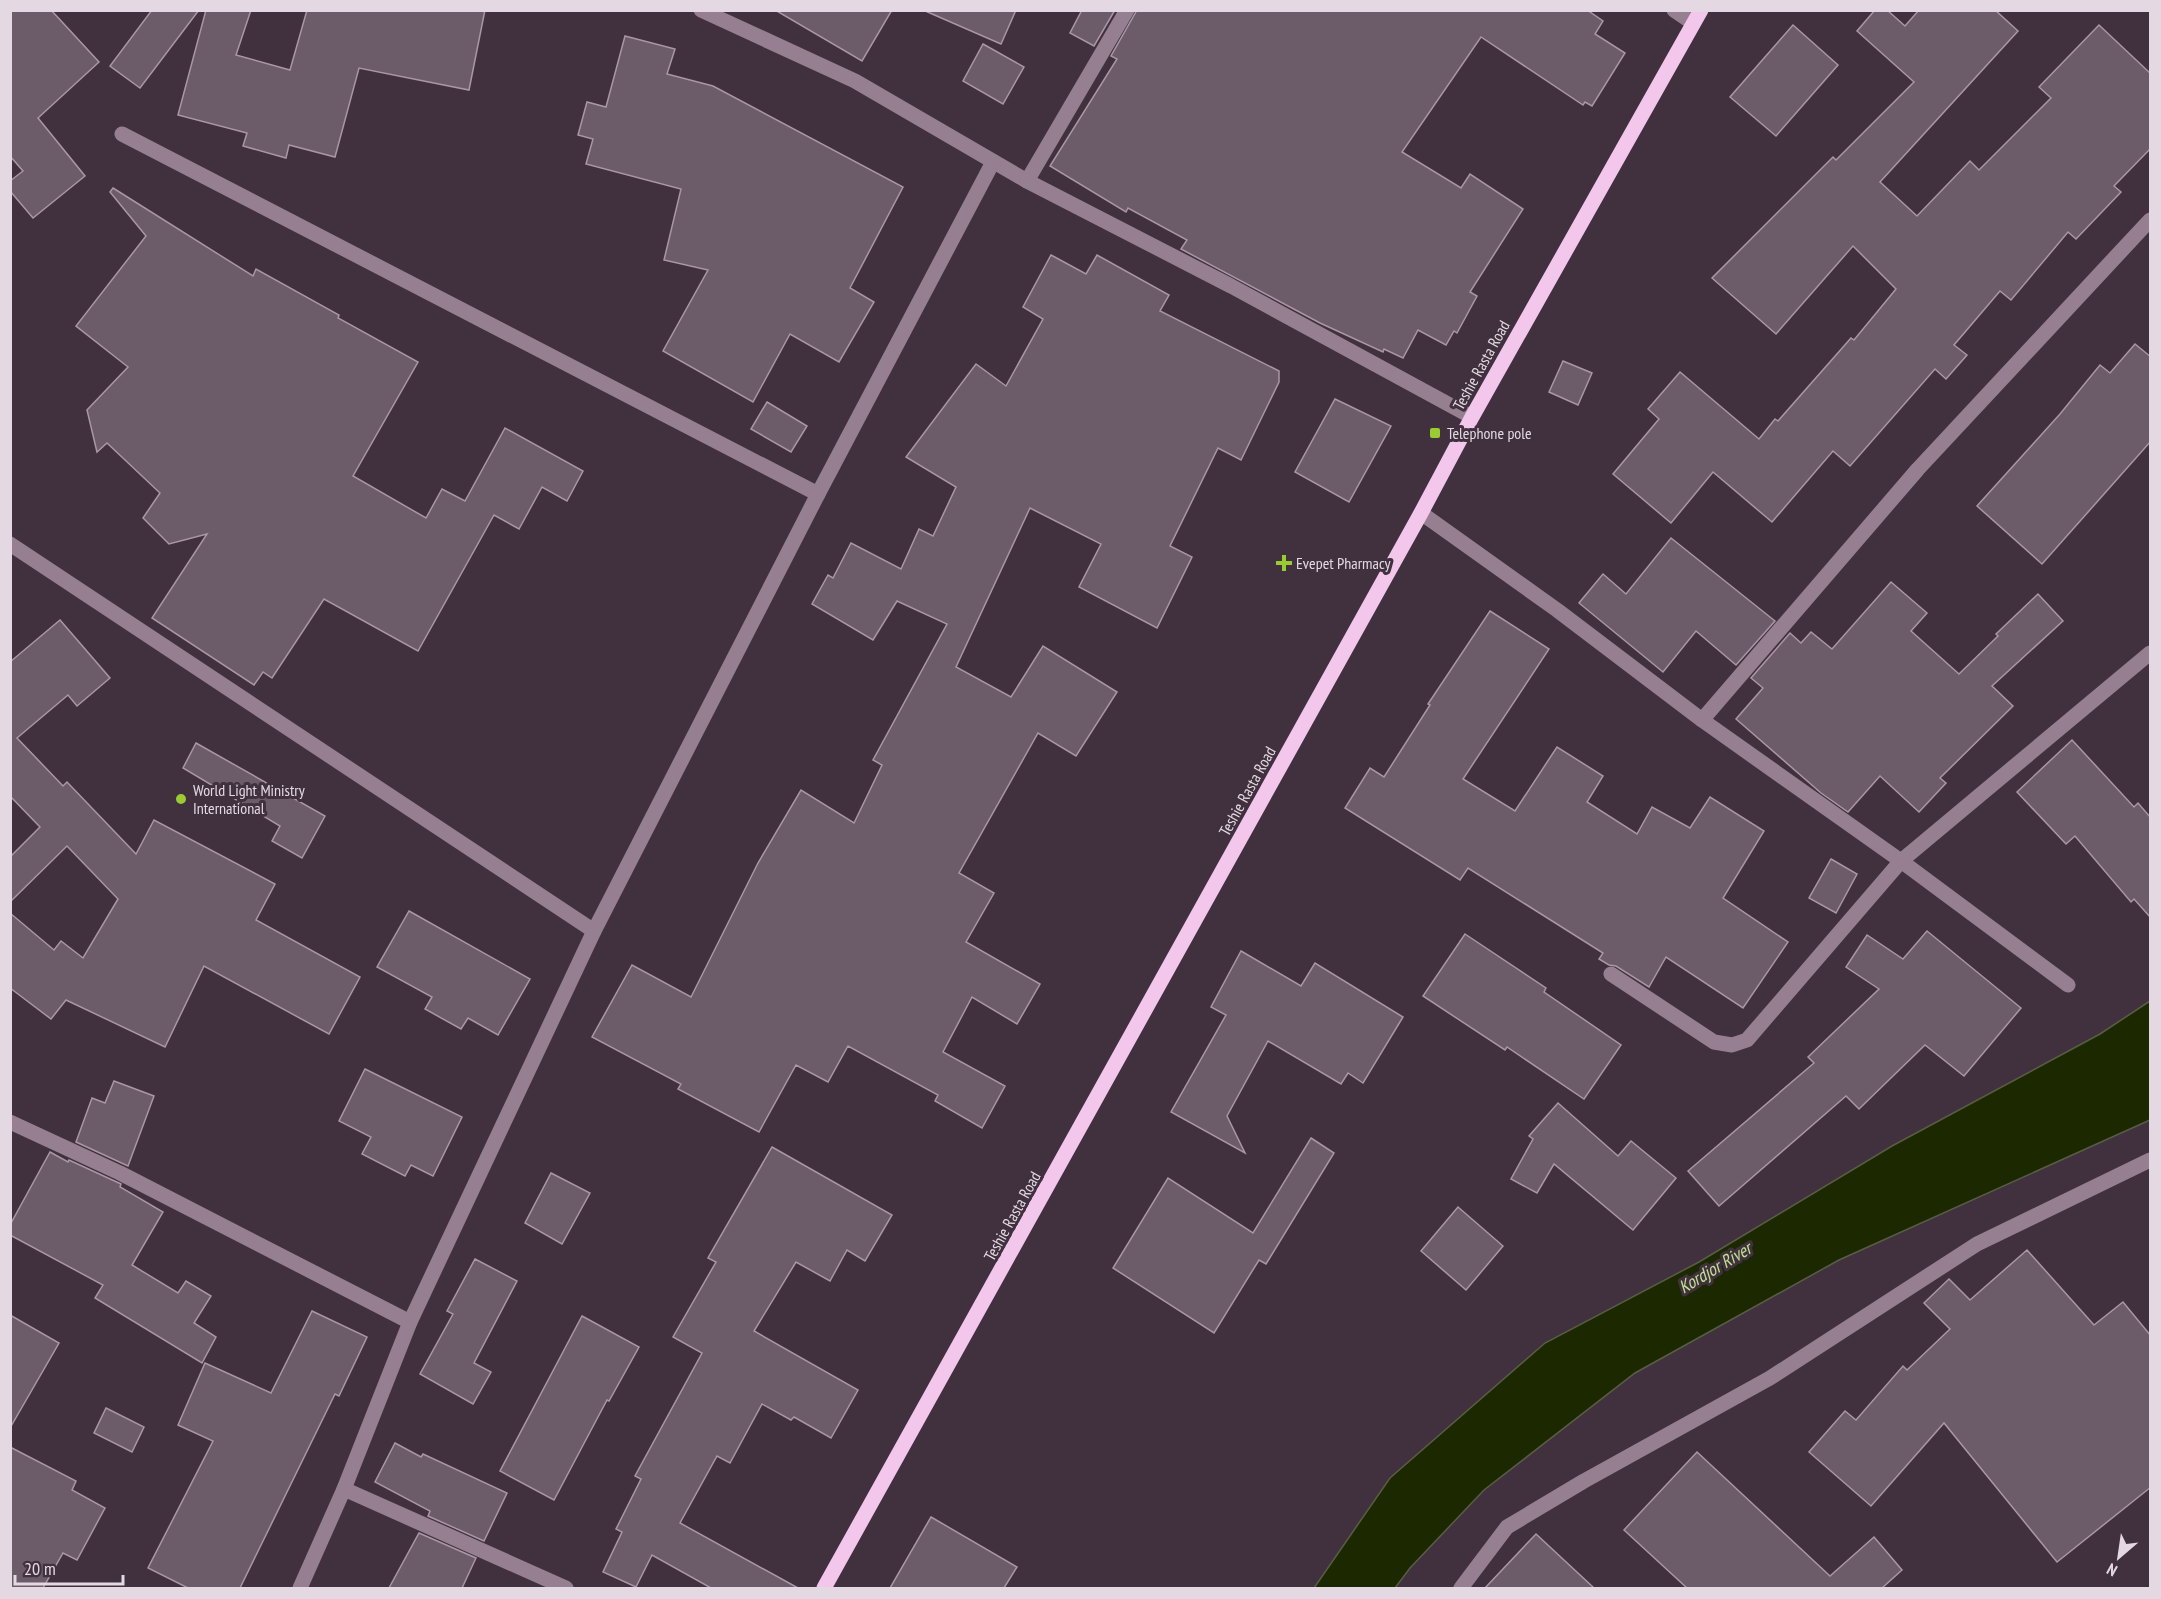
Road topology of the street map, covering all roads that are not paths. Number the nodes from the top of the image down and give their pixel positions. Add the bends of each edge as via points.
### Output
1 (701, 10) edge
2 (1127, 10) edge
3 (1674, 10) edge
4 (1697, 17) edge
5 (122, 134) dead end
6 (993, 162) junction
7 (1027, 181) junction
8 (2151, 220) edge
9 (1472, 417) junction
10 (818, 494) junction
11 (1421, 513) junction
12 (10, 544) edge
13 (2151, 653) edge
14 (1702, 720) junction
15 (1901, 861) junction
16 (594, 931) junction
17 (1611, 974) dead end
18 (2068, 985) dead end
19 (10, 1122) edge
20 (2151, 1160) edge
21 (410, 1322) junction
22 (344, 1489) junction
23 (300, 1588) edge
24 (566, 1588) edge
25 (824, 1588) edge
26 (1461, 1588) edge

1 - 6 street via 855,81
2 - 7 street
3 - 4 street
4 - 9 main road, Teshie Rasta Road
5 - 10 street
6 - 7 street
6 - 10 street
7 - 9 street
8 - 14 street via 1918,470
9 - 11 main road, Teshie Rasta Road
10 - 16 street
11 - 14 street
11 - 25 main road, Teshie Rasta Road
12 - 16 street
13 - 15 street
14 - 15 street
15 - 17 street via 1747,1040 1732,1046 1714,1042
15 - 18 street
16 - 21 street
19 - 21 street via 120,1173
20 - 26 street via 1977,1244 1770,1378 1507,1527
21 - 22 street
22 - 23 street
22 - 24 street

